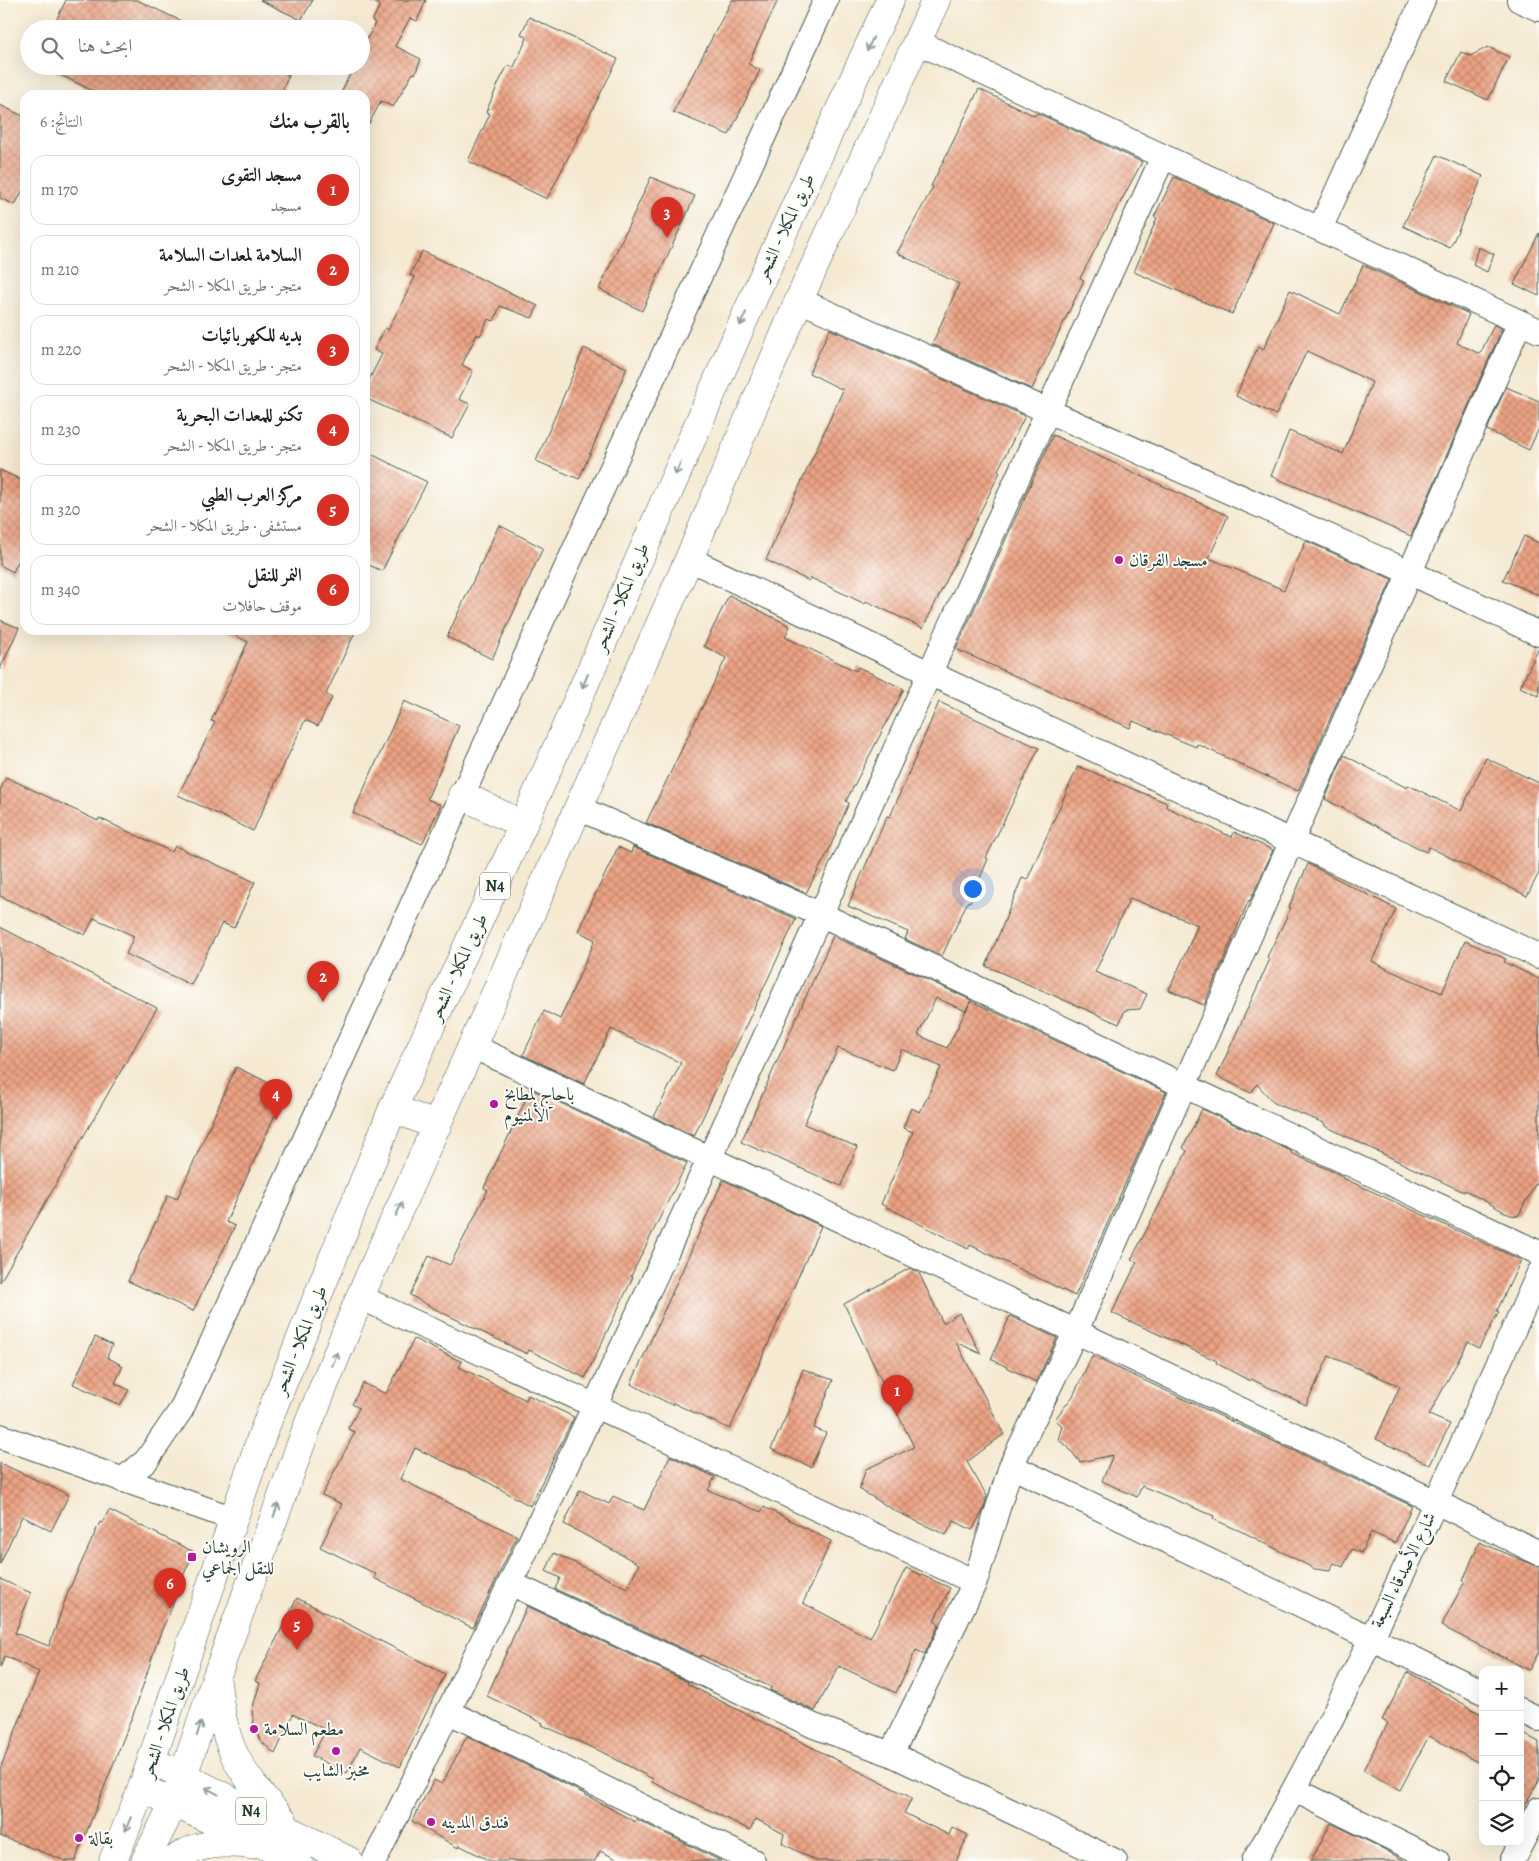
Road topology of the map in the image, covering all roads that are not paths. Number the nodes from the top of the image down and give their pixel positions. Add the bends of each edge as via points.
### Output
1 (826, 0) edge
2 (890, 0) edge
3 (936, 0) edge
4 (1423, 0) edge
5 (1519, 0) edge
6 (1539, 9) edge
7 (917, 42) junction
8 (1163, 157) junction
9 (1320, 229) junction
10 (760, 283) junction
11 (799, 300) junction
12 (1530, 327) edge
13 (1048, 410) junction
14 (689, 559) junction
15 (1409, 572) junction
16 (1539, 634) edge
17 (928, 673) junction
18 (462, 796) junction
19 (578, 808) junction
20 (523, 825) junction
21 (1292, 841) junction
22 (822, 915) junction
23 (1539, 956) edge
24 (472, 1046) junction
25 (1185, 1085) junction
26 (393, 1108) junction
27 (437, 1126) junction
28 (710, 1159) junction
29 (1539, 1253) edge
30 (1539, 1273) edge
31 (360, 1297) junction
32 (1076, 1331) junction
33 (594, 1404) junction
34 (0, 1436) edge
35 (1011, 1466) junction
36 (122, 1480) junction
37 (1436, 1502) junction
38 (234, 1518) junction
39 (1539, 1553) edge
40 (975, 1582) junction
41 (510, 1583) junction
42 (1371, 1637) junction
43 (216, 1675) junction
44 (1479, 1690) edge
45 (1522, 1711) edge
46 (449, 1712) junction
47 (1539, 1720) edge
48 (891, 1754) junction
49 (153, 1760) junction
50 (184, 1776) junction
51 (142, 1788) junction
52 (1295, 1790) junction
53 (174, 1803) junction
54 (1539, 1809) edge
55 (269, 1848) junction
56 (297, 1848) edge
57 (113, 1861) edge
58 (145, 1861) edge
59 (173, 1861) edge
60 (349, 1861) edge
61 (374, 1861) edge
62 (754, 1861) edge
63 (1115, 1861) edge
64 (1254, 1861) edge
65 (1438, 1861) edge
66 (1512, 1861) edge

1 - 18 street
2 -> 10 main road, طريق المكلا - الشحر / N4
3 - 7 main road, طريق المكلا - الشحر / N4
4 - 9 street
5 - 6 street
7 - 8 street
7 - 11 main road, طريق المكلا - الشحر / N4
8 - 9 street
8 - 13 street
9 - 12 street
10 - 11 main road
10 -> 20 main road, طريق المكلا - الشحر / N4
11 - 13 street
11 - 14 main road, طريق المكلا - الشحر / N4
12 - 15 street
13 - 15 street
13 - 17 street
14 - 17 street
14 - 19 main road, طريق المكلا - الشحر / N4
15 - 16 street
15 - 21 street
17 - 21 street
17 - 22 street
18 - 20 main road
18 - 36 street via 181,1410 146,1461
19 - 22 street
19 - 24 main road, طريق المكلا - الشحر / N4
20 - 26 main road, طريق المكلا - الشحر / N4
21 - 23 street
21 - 25 street
22 - 25 street
22 - 28 street
24 - 27 main road, طريق المكلا - الشحر / N4
24 - 28 street
25 - 29 street
25 - 32 street
26 - 27 main road
26 - 38 main road, طريق المكلا - الشحر / N4 via 262,1435
31 -> 27 main road, طريق المكلا - الشحر / N4
28 - 32 street
28 - 33 street
30 - 37 street, شارع الأصدقاء السبعة
31 - 33 street
43 -> 31 main road, طريق المكلا - الشحر / N4 via 306,1430
32 - 35 street
32 - 37 street
33 - 40 street
33 - 41 street
34 - 36 street
35 - 40 street
35 - 42 street
36 - 38 street
37 - 39 street
37 - 42 street, شارع الأصدقاء السبعة
38 - 49 main road, طريق المكلا - الشحر / N4
40 - 48 street
41 - 46 street
41 - 48 street via 814,1726
42 - 44 street
42 - 52 street, شارع الأصدقاء السبعة
50 -> 43 main road, طريق المكلا - الشحر / N4
43 - 56 main road via 221,1715 230,1749
45 - 47 street
46 - 61 street
46 - 62 street
48 - 63 street
49 - 50 main road, N4
49 - 51 main road, طريق المكلا - الشحر / N4
50 - 53 main road, طريق المكلا - الشحر
56 -> 50 main road, N4
51 - 53 main road, N4
51 -> 57 main road, طريق المكلا - الشحر
52 - 64 street, شارع الأصدقاء السبعة
52 - 65 street
53 - 55 main road, N4
53 - 58 main road, طريق المكلا - الشحر
54 - 66 street
55 - 56 main road, N4
55 - 59 main road via 228,1842 201,1846
56 - 60 main road, N4

